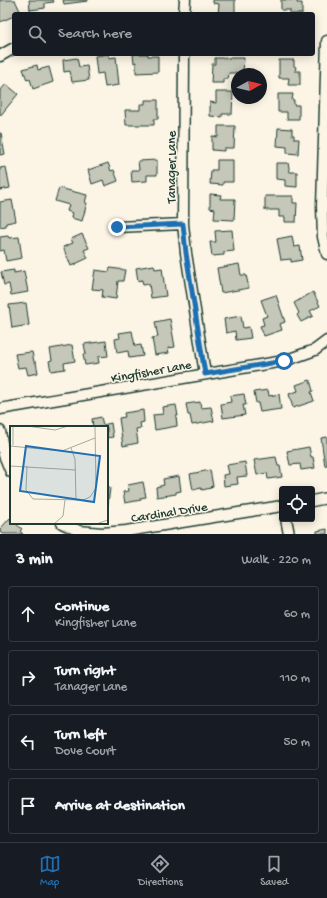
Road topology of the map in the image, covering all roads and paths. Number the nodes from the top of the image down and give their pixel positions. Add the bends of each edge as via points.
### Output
1 (185, 0) edge
2 (184, 12) edge
3 (327, 41) edge
4 (12, 49) edge
5 (0, 56) edge
6 (184, 56) edge
7 (183, 224) junction
8 (117, 227) dead end
9 (327, 254) edge
10 (327, 341) edge
11 (205, 374) junction
12 (0, 409) edge
13 (0, 431) edge
14 (10, 470) edge
15 (327, 498) edge
16 (315, 500) edge
17 (279, 506) edge
18 (287, 522) edge
19 (64, 524) edge
20 (289, 534) edge

1 - 2 street
3 - 9 street via 322,206 323,237
4 - 5 street
6 - 7 street, Tanager Lane
7 - 8 street
7 - 11 street, Tanager Lane
10 - 11 street, Kingfisher Lane via 315,350 284,361
11 - 12 street, Kingfisher Lane
13 - 14 street via 4,455
15 - 16 street
17 - 19 street, Cardinal Drive via 102,533 80,531
18 - 20 street

